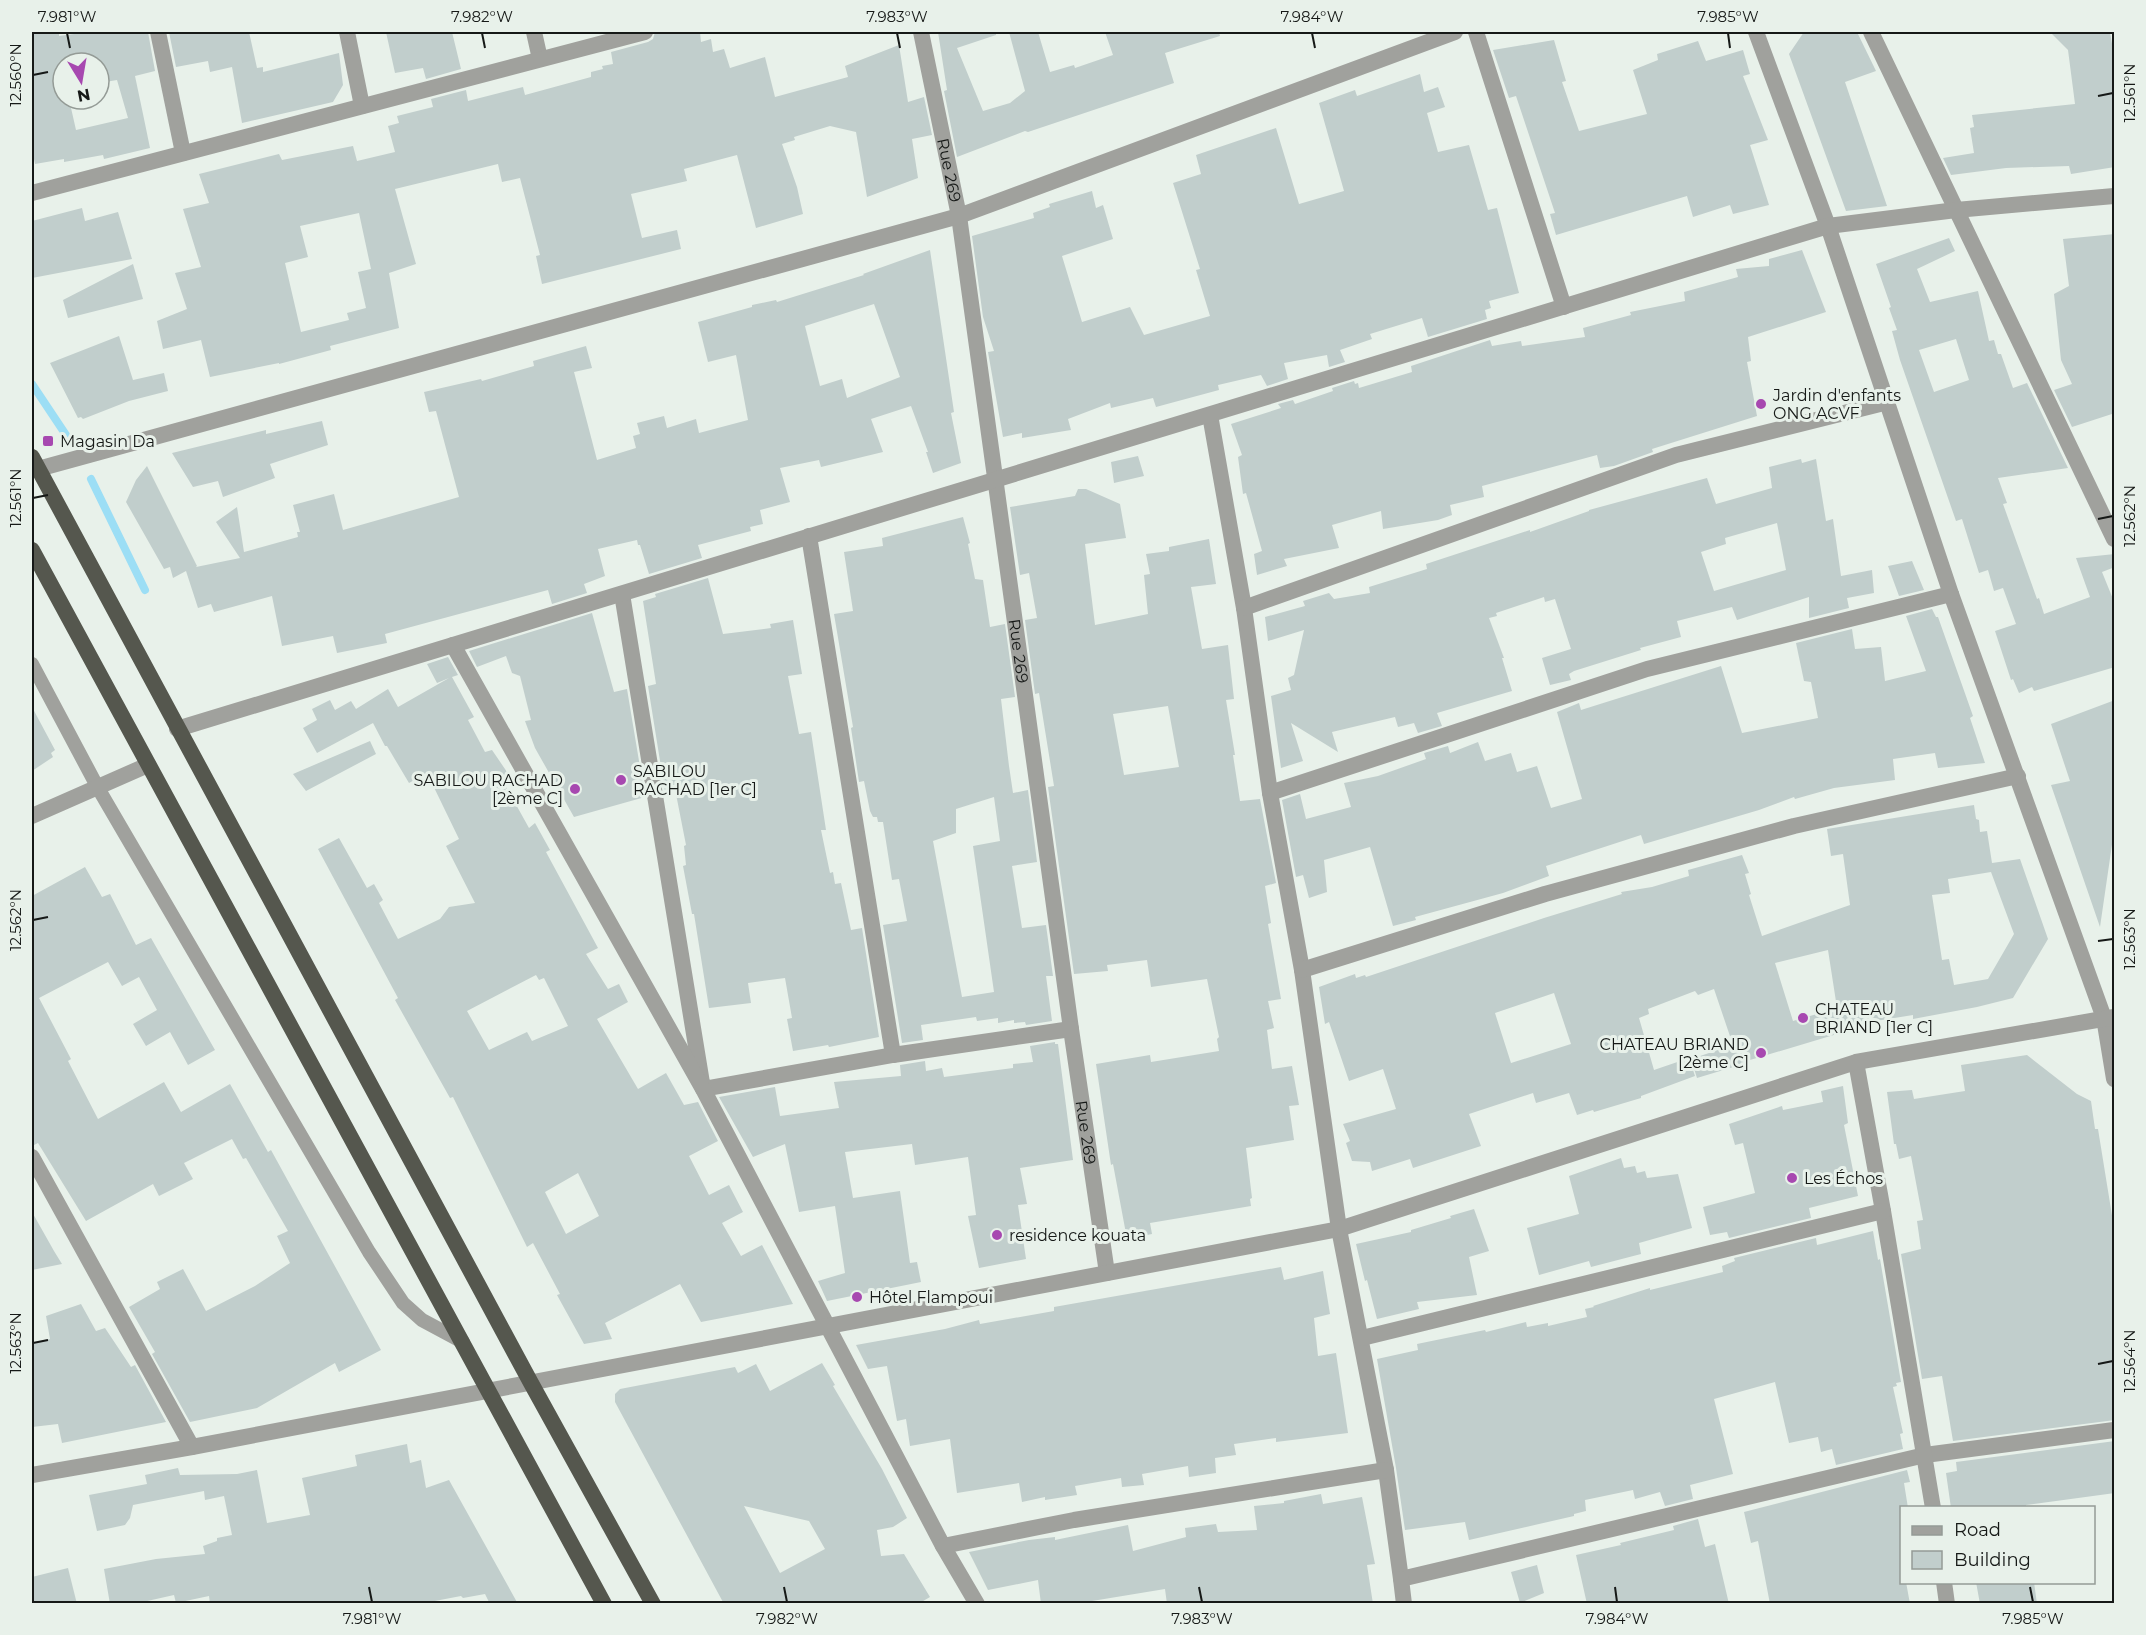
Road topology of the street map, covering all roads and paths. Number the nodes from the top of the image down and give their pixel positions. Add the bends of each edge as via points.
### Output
1 (158, 32) edge
2 (347, 32) edge
3 (534, 32) edge
4 (645, 32) edge
5 (921, 32) edge
6 (1455, 32) edge
7 (1476, 32) edge
8 (1756, 32) edge
9 (1871, 32) edge
10 (540, 59) junction
11 (362, 106) junction
12 (183, 153) junction
13 (32, 193) edge
14 (2115, 196) edge
15 (1956, 210) junction
16 (959, 216) junction
17 (1828, 226) junction
18 (1564, 307) junction
19 (1888, 402) junction
20 (1210, 415) junction
21 (35, 463) edge
22 (996, 480) junction
23 (809, 536) junction
24 (2115, 539) edge
25 (32, 550) edge
26 (622, 594) junction
27 (1951, 594) junction
28 (1244, 608) junction
29 (453, 645) junction
30 (32, 664) edge
31 (177, 729) junction
32 (148, 765) junction
33 (2018, 776) junction
34 (98, 788) junction
35 (1270, 793) junction
36 (32, 816) edge
37 (1302, 970) junction
38 (2109, 1018) edge
39 (1071, 1029) junction
40 (893, 1055) junction
41 (1856, 1062) junction
42 (2115, 1079) edge
43 (703, 1089) junction
44 (32, 1157) edge
45 (1883, 1211) junction
46 (1339, 1229) junction
47 (1107, 1273) junction
48 (828, 1326) junction
49 (1362, 1338) junction
50 (463, 1342) junction
51 (531, 1383) junction
52 (490, 1390) junction
53 (2115, 1430) edge
54 (192, 1447) junction
55 (1925, 1455) junction
56 (1386, 1470) junction
57 (32, 1475) edge
58 (1933, 1506) edge
59 (943, 1546) junction
60 (1401, 1579) junction
61 (1944, 1584) edge
62 (604, 1604) edge
63 (653, 1604) edge
64 (977, 1604) edge
65 (1404, 1604) edge
66 (1947, 1604) edge

1 - 12 street
2 - 11 street
3 - 10 street
4 - 10 street
5 - 16 street, Rue 269
6 - 16 street
7 - 18 street
8 - 17 street
9 - 15 street
10 - 11 street
11 - 12 street
12 - 13 street
14 - 15 street
15 - 17 street
15 - 24 street
16 - 21 street
16 - 22 street, Rue 269
17 - 18 street
17 - 19 street
18 - 20 street
19 - 27 street
19 - 28 street via 1676,454
20 - 22 street
20 - 28 street
21 - 31 highway
22 - 23 street
22 - 39 street, Rue 269
23 - 26 street
23 - 40 street
25 - 32 highway
26 - 29 street
26 - 43 street
27 - 33 street
27 - 35 street via 1647,669
28 - 35 street
29 - 31 street
29 - 43 street
30 - 34 lane
31 - 51 highway
32 - 34 street
32 - 50 highway
33 - 37 street via 1782,830 1545,894
33 - 38 street
34 - 36 street
34 - 50 lane via 369,1252 403,1303 422,1320
35 - 37 street
37 - 46 street
38 - 41 street
38 - 42 street
39 - 40 street
39 - 47 street, Rue 269
40 - 43 street
41 - 45 street
41 - 46 street
43 - 48 street
44 - 54 street
45 - 49 street
45 - 55 street
46 - 47 street
46 - 49 street
47 - 48 street
48 - 51 street
48 - 59 street
49 - 56 street
50 - 52 highway
51 - 52 street
51 - 63 highway
52 - 54 street
52 - 62 highway
53 - 55 street
54 - 57 street
55 - 58 street
55 - 60 street
56 - 59 street via 1074,1520
56 - 60 street
59 - 64 street
60 - 65 street
61 - 66 street

